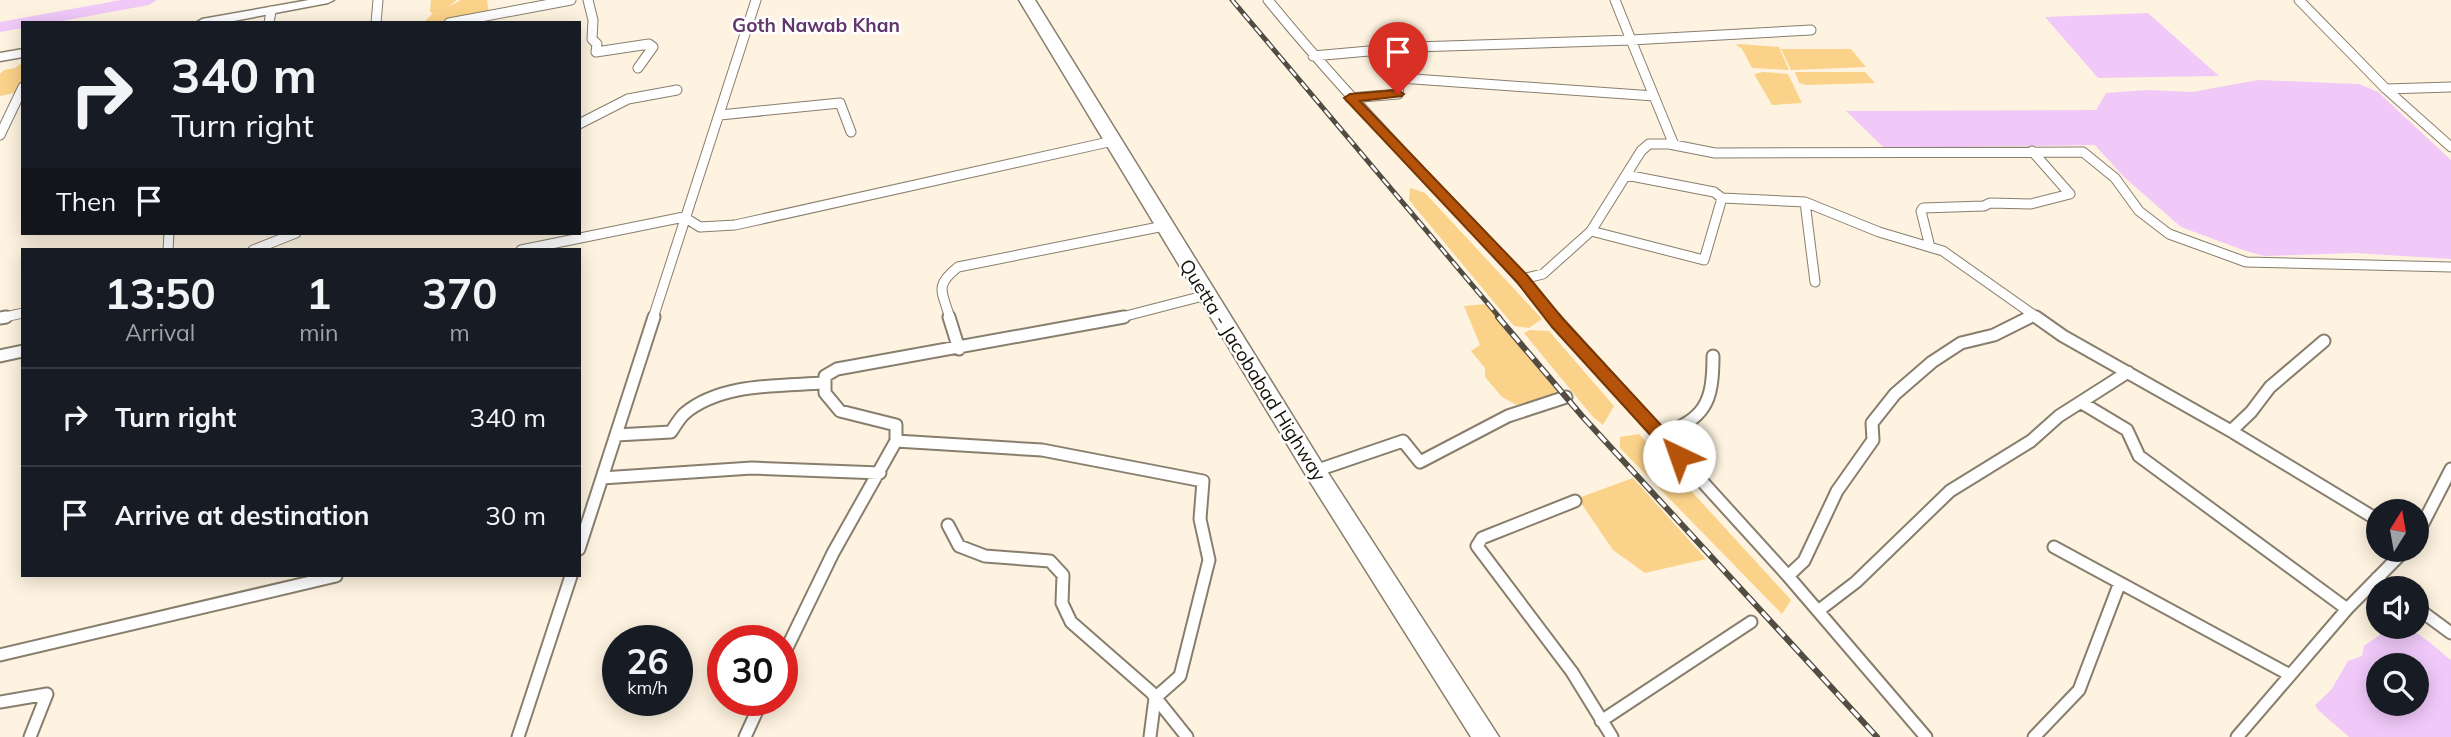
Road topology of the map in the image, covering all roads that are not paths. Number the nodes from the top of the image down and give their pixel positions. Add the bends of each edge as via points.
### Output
1 (328, 0) edge
2 (378, 0) edge
3 (571, 0) edge
4 (588, 0) edge
5 (756, 0) edge
6 (1027, 0) edge
7 (1268, 0) edge
8 (1615, 0) edge
9 (2299, 0) edge
10 (505, 12) junction
11 (270, 17) edge
12 (225, 21) edge
13 (376, 21) edge
14 (459, 21) edge
15 (505, 21) edge
16 (1811, 30) dead end
17 (1630, 40) junction
18 (21, 53) edge
19 (1313, 56) junction
20 (0, 57) edge
21 (638, 68) dead end
22 (2451, 87) edge
23 (2386, 89) junction
24 (677, 90) dead end
25 (21, 91) edge
26 (1654, 96) junction
27 (1350, 98) junction
28 (720, 115) junction
29 (581, 123) edge
30 (851, 132) dead end
31 (0, 135) edge
32 (1113, 141) junction
33 (1674, 145) junction
34 (2451, 147) edge
35 (2032, 151) junction
36 (1626, 175) junction
37 (1722, 198) junction
38 (1805, 202) junction
39 (684, 217) junction
40 (1164, 226) junction
41 (1591, 231) junction
42 (291, 235) edge
43 (1930, 247) junction
44 (258, 248) edge
45 (531, 248) edge
46 (2451, 267) edge
47 (1522, 279) junction
48 (1815, 282) dead end
49 (1207, 296) junction
50 (21, 313) edge
51 (2033, 315) junction
52 (0, 318) edge
53 (2324, 341) dead end
54 (959, 349) junction
55 (21, 351) edge
56 (0, 356) edge
57 (1713, 356) dead end
58 (2128, 372) junction
59 (823, 383) junction
60 (1566, 397) dead end
61 (2082, 402) junction
62 (2231, 430) junction
63 (616, 435) junction
64 (1660, 436) junction
65 (896, 441) junction
66 (2451, 469) edge
67 (1315, 471) junction
68 (880, 473) junction
69 (602, 478) junction
70 (1575, 501) dead end
71 (2429, 512) edge
72 (2366, 513) edge
73 (585, 517) edge
74 (948, 524) dead end
75 (581, 538) edge
76 (2054, 547) dead end
77 (2393, 562) edge
78 (1788, 576) junction
79 (2379, 576) edge
80 (332, 577) edge
81 (571, 577) edge
82 (2119, 585) junction
83 (2366, 589) edge
84 (2347, 609) junction
85 (1818, 611) junction
86 (2429, 615) edge
87 (1751, 622) dead end
88 (798, 625) edge
89 (2448, 626) edge
90 (0, 655) edge
91 (2290, 675) junction
92 (1156, 698) junction
93 (0, 702) edge
94 (755, 716) edge
95 (1601, 721) junction
96 (30, 737) edge
97 (518, 737) edge
98 (745, 737) edge
99 (1150, 737) edge
100 (1187, 737) edge
101 (1486, 737) edge
102 (1612, 737) edge
103 (1926, 737) edge
104 (2034, 737) edge
105 (2237, 737) edge

1 - 11 street
2 - 13 street
3 - 10 street
4 - 21 street via 596,52 653,47
5 - 28 street
6 - 32 highway, Quetta - Jacobabad Highway
7 - 19 street
8 - 17 street
9 - 23 street
10 - 14 street
10 - 15 street
11 - 12 street
16 - 17 street
17 - 19 street
17 - 26 street
18 - 20 street
19 - 27 street
22 - 23 street
23 - 34 street
24 - 29 street via 628,99
25 - 31 street
26 - 27 street via 1400,78 1398,94
26 - 33 street
27 - 47 street
28 - 30 street via 840,103
28 - 39 street
32 - 39 street via 736,225 700,226
32 - 40 highway, Quetta - Jacobabad Highway
33 - 35 street via 1716,153
33 - 36 street via 1649,144
35 - 43 street via 2070,194 2031,204 1923,208
35 - 46 street via 2083,152 2115,178 2139,211 2169,234 2246,262
36 - 37 street via 1714,192
36 - 41 street
37 - 38 street
37 - 41 street via 1704,260
38 - 43 street
38 - 48 street
39 - 45 street
39 - 63 street
40 - 49 highway, Quetta - Jacobabad Highway
40 - 54 street via 950,272 940,285 941,296
41 - 47 street via 1543,274
42 - 44 street
43 - 51 street via 1943,251
47 - 64 street
49 - 54 street via 1108,321
49 - 67 highway, Quetta - Jacobabad Highway
50 - 52 street
51 - 58 street
51 - 78 street via 1994,335 1961,343 1895,394 1872,424 1873,440 1838,491 1804,561
53 - 62 street via 2270,387
54 - 59 street via 837,369 825,376
55 - 56 street
57 - 64 street via 1714,384 1708,405 1691,425
58 - 61 street
58 - 62 street
59 - 63 street via 716,398 684,415 671,432
59 - 65 street via 825,393 841,411 896,425
60 - 67 street via 1508,416 1420,462 1403,441
61 - 84 street via 2127,430 2138,456
61 - 85 street via 2053,419 2031,441 1950,491 1856,582
62 - 72 street
63 - 69 street
64 - 78 street
65 - 68 street
65 - 92 street via 1072,455 1203,481 1200,519 1209,560 1180,676
66 - 71 street
67 - 101 highway, Quetta - Jacobabad Highway
68 - 69 street via 752,468
68 - 88 street
69 - 73 street
70 - 95 street via 1482,538 1477,546 1572,672
73 - 75 street
74 - 92 street via 959,546 985,556 1050,561 1063,575 1062,605 1077,629
76 - 82 street
77 - 79 street
78 - 85 street
80 - 90 street
81 - 97 street
82 - 91 street
82 - 104 street via 2079,690
83 - 84 street
84 - 91 street
85 - 103 street
86 - 89 street
87 - 95 street
91 - 105 street
92 - 99 street
92 - 100 street
93 - 96 street via 47,694
94 - 98 street
95 - 102 street

